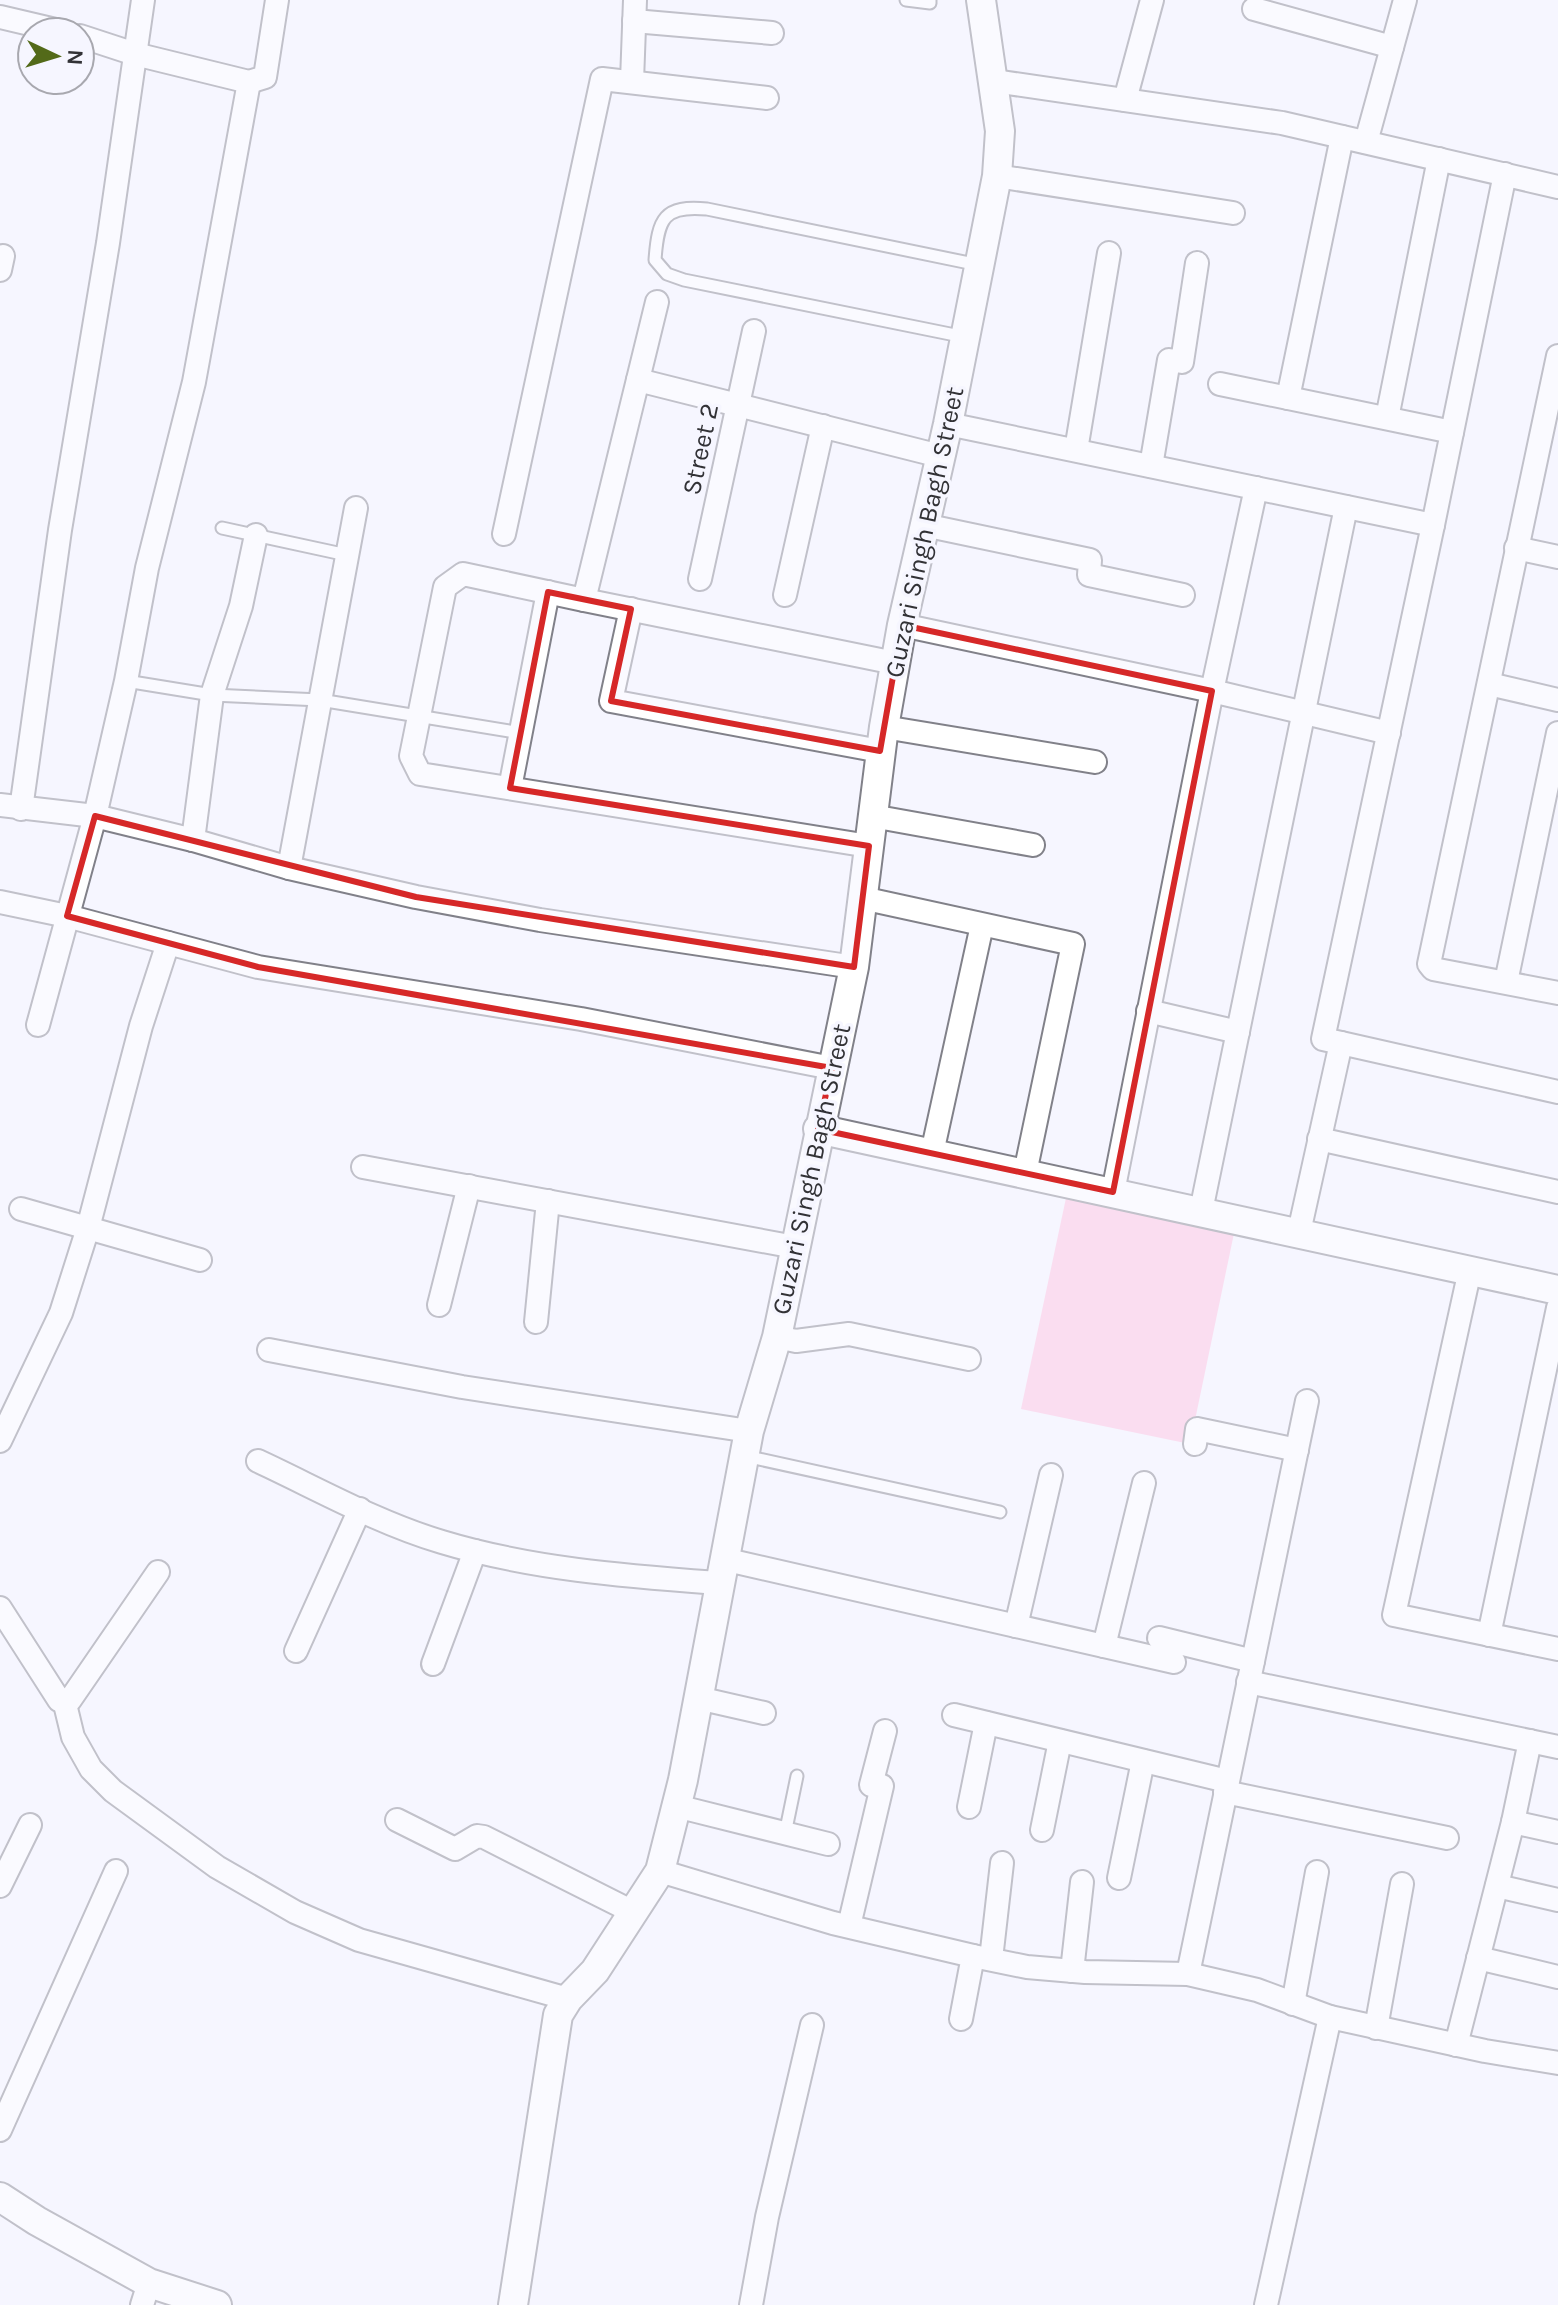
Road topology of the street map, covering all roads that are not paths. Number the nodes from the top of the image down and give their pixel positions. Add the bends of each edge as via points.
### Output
1 (143, 0) edge
2 (277, 0) edge
3 (906, 0) edge
4 (930, 0) edge
5 (981, 0) edge
6 (1150, 0) edge
7 (1405, 0) edge
8 (1254, 9) dead end
9 (634, 10) edge
10 (25, 11) edge
11 (0, 17) edge
12 (772, 33) dead end
13 (96, 41) edge
14 (1392, 47) junction
15 (135, 54) junction
16 (632, 81) junction
17 (994, 81) junction
18 (249, 82) junction
19 (767, 98) dead end
20 (1125, 100) junction
21 (1342, 137) junction
22 (1366, 142) junction
23 (1439, 159) junction
24 (1505, 174) junction
25 (997, 176) junction
26 (1558, 187) edge
27 (1233, 213) dead end
28 (1109, 253) dead end
29 (1197, 263) dead end
30 (979, 266) junction
31 (657, 302) dead end
32 (754, 331) dead end
33 (965, 337) junction
34 (1558, 356) edge
35 (638, 380) junction
36 (1220, 384) dead end
37 (1288, 398) junction
38 (738, 405) junction
39 (1387, 418) junction
40 (948, 424) junction
41 (823, 426) junction
42 (1452, 432) junction
43 (1076, 450) junction
44 (940, 456) junction
45 (1151, 466) junction
46 (1256, 488) junction
47 (1346, 507) junction
48 (356, 508) dead end
49 (924, 525) junction
50 (1433, 525) junction
51 (222, 528) dead end
52 (504, 534) dead end
53 (256, 535) junction
54 (1516, 548) junction
55 (347, 555) junction
56 (1558, 557) edge
57 (700, 579) dead end
58 (548, 592) junction
59 (785, 595) dead end
60 (1183, 595) dead end
61 (584, 600) junction
62 (631, 609) junction
63 (902, 625) junction
64 (895, 663) junction
65 (126, 681) junction
66 (1489, 684) junction
67 (1212, 691) junction
68 (212, 695) junction
69 (320, 700) junction
70 (1558, 700) edge
71 (1304, 713) junction
72 (419, 715) junction
73 (521, 733) junction
74 (1389, 733) junction
75 (1558, 733) edge
76 (882, 739) junction
77 (1095, 762) dead end
78 (510, 788) junction
79 (10, 807) edge
80 (95, 816) junction
81 (872, 816) junction
82 (193, 840) junction
83 (1033, 845) dead end
84 (869, 846) junction
85 (289, 868) junction
86 (862, 898) junction
87 (0, 902) edge
88 (67, 916) junction
89 (982, 925) junction
90 (168, 943) junction
91 (854, 967) junction
92 (1506, 982) junction
93 (1558, 993) edge
94 (1148, 1011) junction
95 (38, 1025) dead end
96 (1238, 1032) junction
97 (1341, 1043) junction
98 (832, 1068) junction
99 (1558, 1092) edge
100 (818, 1129) junction
101 (1319, 1139) junction
102 (932, 1153) junction
103 (363, 1167) dead end
104 (1025, 1173) junction
105 (469, 1186) junction
106 (1113, 1192) junction
107 (1558, 1192) edge
108 (548, 1201) junction
109 (21, 1209) dead end
110 (1201, 1211) junction
111 (88, 1228) junction
112 (1299, 1232) junction
113 (795, 1247) junction
114 (200, 1260) dead end
115 (1470, 1270) junction
116 (1558, 1290) edge
117 (439, 1305) dead end
118 (1558, 1308) edge
119 (536, 1322) dead end
120 (777, 1337) junction
121 (269, 1350) dead end
122 (969, 1359) dead end
123 (1307, 1401) dead end
124 (0, 1441) edge
125 (747, 1444) junction
126 (1195, 1444) dead end
127 (1297, 1450) junction
128 (258, 1461) dead end
129 (1051, 1475) dead end
130 (1144, 1483) dead end
131 (360, 1509) junction
132 (1000, 1512) dead end
133 (475, 1551) junction
134 (721, 1571) junction
135 (158, 1572) dead end
136 (0, 1608) edge
137 (1016, 1626) junction
138 (1489, 1635) junction
139 (1159, 1638) dead end
140 (1104, 1646) junction
141 (1558, 1649) edge
142 (296, 1651) dead end
143 (1174, 1662) dead end
144 (433, 1664) dead end
145 (1250, 1671) junction
146 (698, 1698) junction
147 (64, 1700) junction
148 (764, 1713) dead end
149 (954, 1715) dead end
150 (986, 1723) junction
151 (885, 1731) dead end
152 (1060, 1741) junction
153 (1530, 1741) junction
154 (1558, 1747) edge
155 (1143, 1761) junction
156 (797, 1776) dead end
157 (1226, 1786) junction
158 (676, 1806) junction
159 (969, 1807) dead end
160 (397, 1820) dead end
161 (1513, 1822) junction
162 (30, 1825) dead end
163 (1042, 1830) dead end
164 (1558, 1832) edge
165 (785, 1834) junction
166 (1447, 1838) dead end
167 (828, 1844) dead end
168 (1002, 1863) dead end
169 (116, 1871) dead end
170 (660, 1871) junction
171 (1317, 1872) dead end
172 (1119, 1878) dead end
173 (1082, 1882) dead end
174 (1402, 1884) dead end
175 (0, 1886) edge
176 (1497, 1886) junction
177 (1558, 1900) edge
178 (633, 1912) junction
179 (849, 1926) junction
180 (982, 1958) junction
181 (1478, 1958) junction
182 (1072, 1971) junction
183 (1188, 1974) junction
184 (1558, 1977) edge
185 (568, 1999) junction
186 (1293, 2004) junction
187 (1330, 2017) junction
188 (961, 2019) dead end
189 (812, 2025) dead end
190 (1376, 2028) junction
191 (1456, 2045) junction
192 (1558, 2063) edge
193 (0, 2130) edge
194 (0, 2197) edge
195 (145, 2294) edge
196 (217, 2305) edge
197 (513, 2305) edge
198 (751, 2305) edge
199 (1266, 2305) edge

1 - 15 street
2 - 18 street via 265,77
3 - 4 lane
5 - 17 street, Guzari Singh Bagh Street
6 - 20 street
7 - 14 street
8 - 14 street
9 - 12 street
9 - 16 street
10 - 11 street
13 - 15 street
14 - 22 street
15 - 18 street
15 - 79 street via 108,243
16 - 19 street
16 - 52 street via 602,79
17 - 20 street
17 - 25 street, Guzari Singh Bagh Street via 1000,131
18 - 65 street via 194,382 147,568
20 - 21 street
21 - 22 street
21 - 37 street
22 - 23 street
23 - 24 street
23 - 39 street
24 - 26 street
24 - 42 street
25 - 27 street
25 - 30 street, Guzari Singh Bagh Street
28 - 43 street
29 - 45 street via 1182,362 1169,360
30 - 33 street, Guzari Singh Bagh Street
30 - 33 lane via 707,209 682,207 670,213 656,240 655,260 667,274 684,280
31 - 35 street
32 - 38 street, Street 2
33 - 40 street, Guzari Singh Bagh Street
34 - 54 street
35 - 38 street
35 - 61 street
36 - 37 street
37 - 39 street
38 - 41 street
38 - 57 street, Street 2
39 - 42 street
40 - 43 street
40 - 44 street, Guzari Singh Bagh Street
41 - 44 street
41 - 59 street
42 - 50 street
43 - 45 street
44 - 49 street, Guzari Singh Bagh Street
45 - 46 street
46 - 47 street
46 - 67 street
47 - 50 street
47 - 71 street
48 - 55 street
49 - 60 street via 1090,560 1089,575
49 - 63 street, Guzari Singh Bagh Street
50 - 74 street
51 - 53 lane
53 - 55 lane
53 - 68 street via 241,606
54 - 56 street
54 - 66 street
55 - 69 street
58 - 61 street
58 - 72 street via 463,574 445,587
58 - 73 street
61 - 62 street
62 - 64 street
62 - 76 street via 611,701
63 - 64 street, Guzari Singh Bagh Street
63 - 67 street
64 - 76 street, Guzari Singh Bagh Street
65 - 68 lane
65 - 80 street
66 - 70 street
66 - 92 street via 1429,964
67 - 71 street
67 - 94 street
68 - 69 lane
68 - 82 street
69 - 72 lane
69 - 85 street
71 - 74 street
71 - 96 street
72 - 73 lane
72 - 78 street via 411,756 420,774
73 - 78 street
74 - 97 street via 1323,1039
75 - 92 street
76 - 77 street
76 - 81 street, Guzari Singh Bagh Street
78 - 84 street
79 - 80 street
80 - 82 street
80 - 88 street
81 - 83 street
81 - 84 street, Guzari Singh Bagh Street
82 - 85 street
84 - 86 street, Guzari Singh Bagh Street
85 - 91 street via 540,920
86 - 89 street
86 - 91 street, Guzari Singh Bagh Street
87 - 88 street
88 - 90 street
88 - 95 street
89 - 102 street
89 - 104 street via 1073,944
90 - 98 street via 258,967 581,1019
90 - 111 street
91 - 98 street, Guzari Singh Bagh Street
92 - 93 street
94 - 96 street
94 - 106 street
96 - 110 street
97 - 99 street
97 - 101 street
98 - 100 street, Guzari Singh Bagh Street
100 - 102 street
100 - 113 street, Guzari Singh Bagh Street
101 - 107 street
101 - 112 street
102 - 104 street
103 - 105 street
104 - 106 street
105 - 108 street
105 - 117 street
106 - 110 street
108 - 113 street
108 - 119 street
109 - 111 street
110 - 112 street
111 - 114 street
111 - 124 street via 61,1313
112 - 115 street
113 - 120 street, Guzari Singh Bagh Street
115 - 116 street
115 - 138 street via 1394,1615
118 - 138 street
120 - 122 street via 796,1341 849,1334
120 - 125 street, Guzari Singh Bagh Street
121 - 125 street
123 - 127 street
125 - 132 lane
125 - 134 street, Guzari Singh Bagh Street
126 - 127 street via 1197,1429
127 - 145 street
128 - 131 street
129 - 137 street
130 - 140 street
131 - 133 street
131 - 142 street
133 - 134 street via 626,1576
133 - 144 street
134 - 137 street
134 - 146 street, Guzari Singh Bagh Street
135 - 147 street via 70,1700
136 - 147 street via 59,1700
137 - 140 street
138 - 141 street
139 - 145 street
140 - 143 street
145 - 153 street
145 - 157 street
146 - 148 street
146 - 158 street, Guzari Singh Bagh Street
147 - 185 street via 73,1737 91,1769 113,1791 230,1875 359,1940
149 - 150 street
150 - 152 street
150 - 159 street
151 - 179 street via 871,1785 882,1786
152 - 155 street
152 - 163 street
153 - 154 street
153 - 161 street
155 - 157 street
155 - 172 street
156 - 165 lane
157 - 166 street
157 - 183 street
158 - 165 street
158 - 170 street, Guzari Singh Bagh Street
160 - 178 street via 455,1849 484,1837
161 - 164 street
161 - 176 street
162 - 175 street
165 - 167 street
168 - 180 street
169 - 193 street
170 - 178 street, Guzari Singh Bagh Street
170 - 179 street
171 - 186 street
173 - 182 street
174 - 190 street
176 - 177 street
176 - 181 street
178 - 185 street, Guzari Singh Bagh Street via 595,1971
179 - 180 street
180 - 182 street
180 - 188 street
181 - 184 street
181 - 191 street
182 - 183 street
183 - 186 street
185 - 197 street, Guzari Singh Bagh Street via 558,2015
186 - 187 street
187 - 190 street
187 - 199 street
189 - 198 street
190 - 191 street
191 - 192 street
194 - 195 street
195 - 196 street

